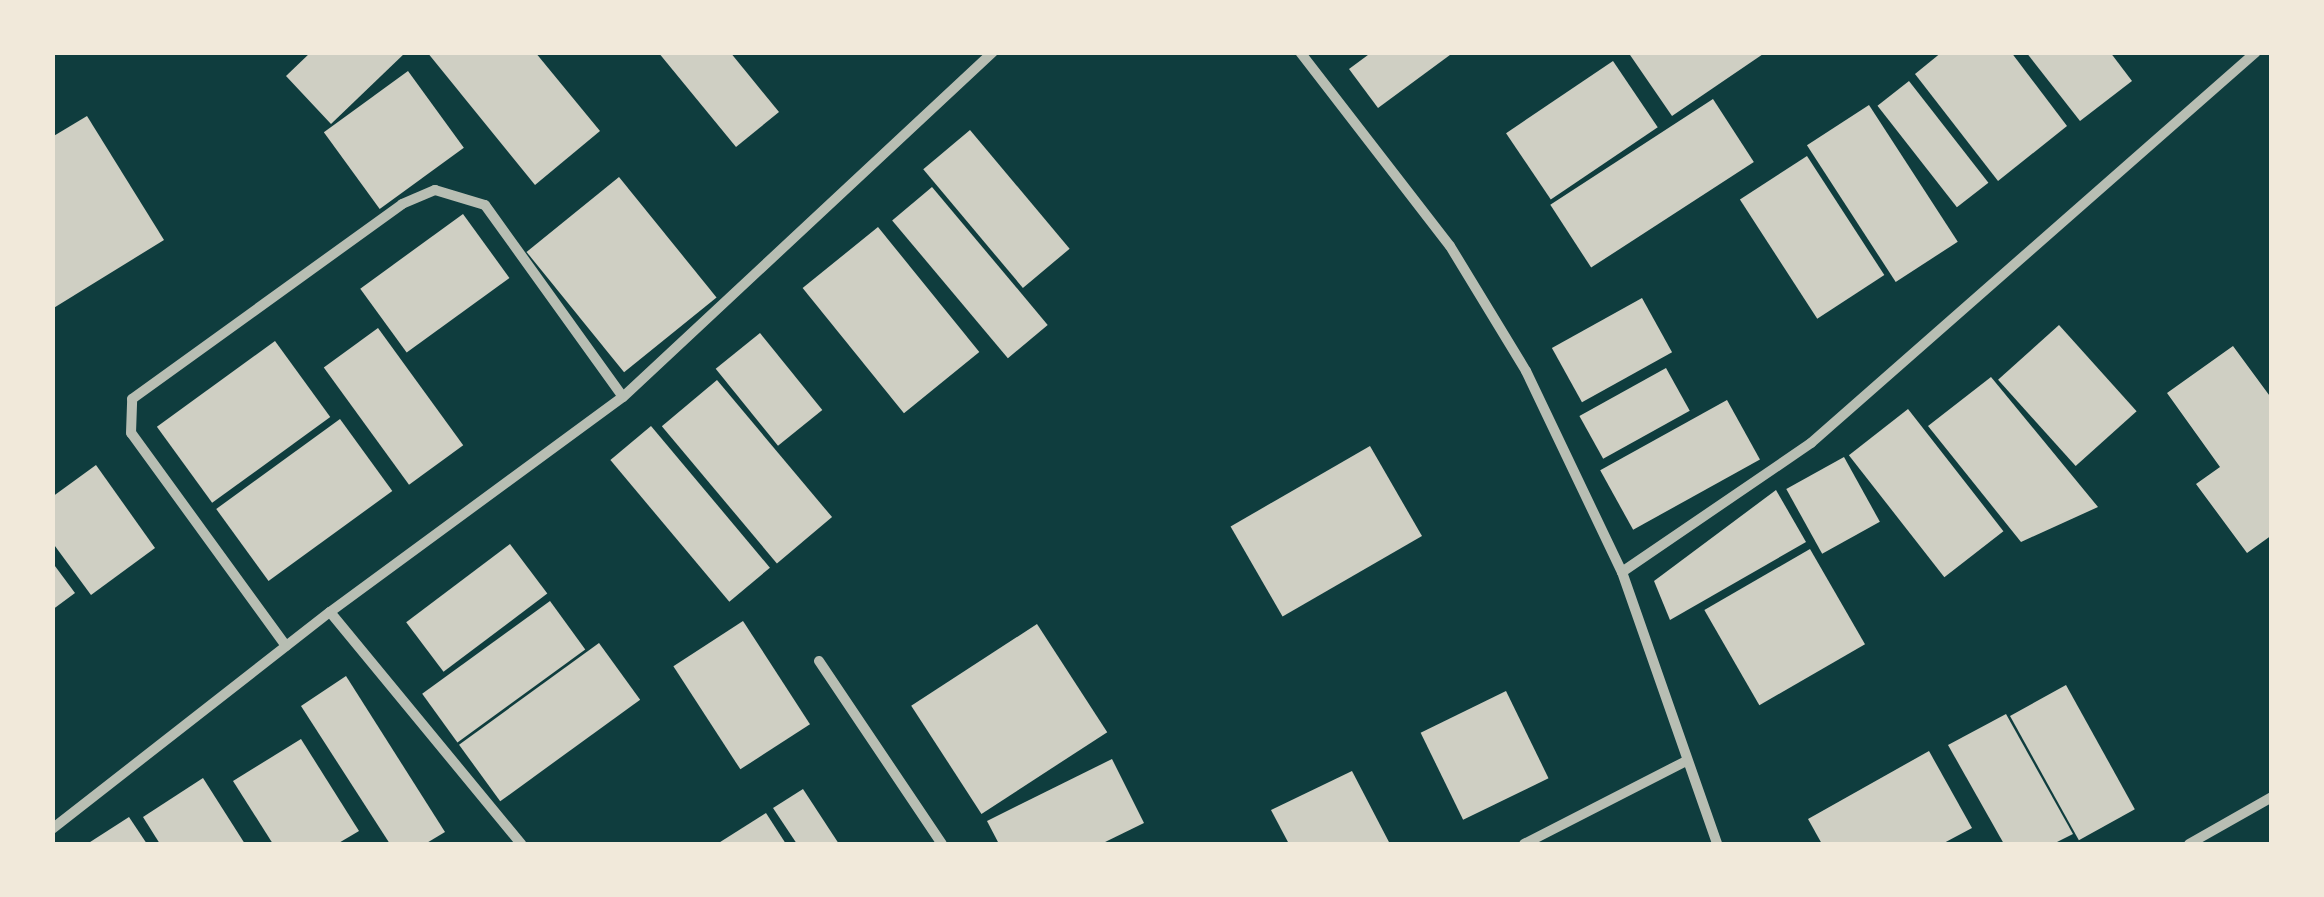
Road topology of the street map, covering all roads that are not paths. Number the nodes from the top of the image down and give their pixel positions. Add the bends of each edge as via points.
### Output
1 (992, 52) edge
2 (1300, 52) edge
3 (2256, 52) edge
4 (623, 397) junction
5 (1622, 572) junction
6 (330, 612) junction
7 (286, 646) junction
8 (819, 660) dead end
9 (1686, 761) junction
10 (2272, 797) edge
11 (52, 829) edge
12 (521, 844) edge
13 (942, 844) edge
14 (1524, 844) edge
15 (1716, 844) edge
16 (2189, 844) edge

1 - 4 street
2 - 5 street via 1450,246 1526,371
3 - 5 street via 1811,442
4 - 6 street
4 - 7 street via 486,205 435,190 402,204 132,399 131,433
5 - 9 street
6 - 7 street
6 - 12 street
7 - 11 street
8 - 13 street
9 - 14 street
9 - 15 street
10 - 16 street

